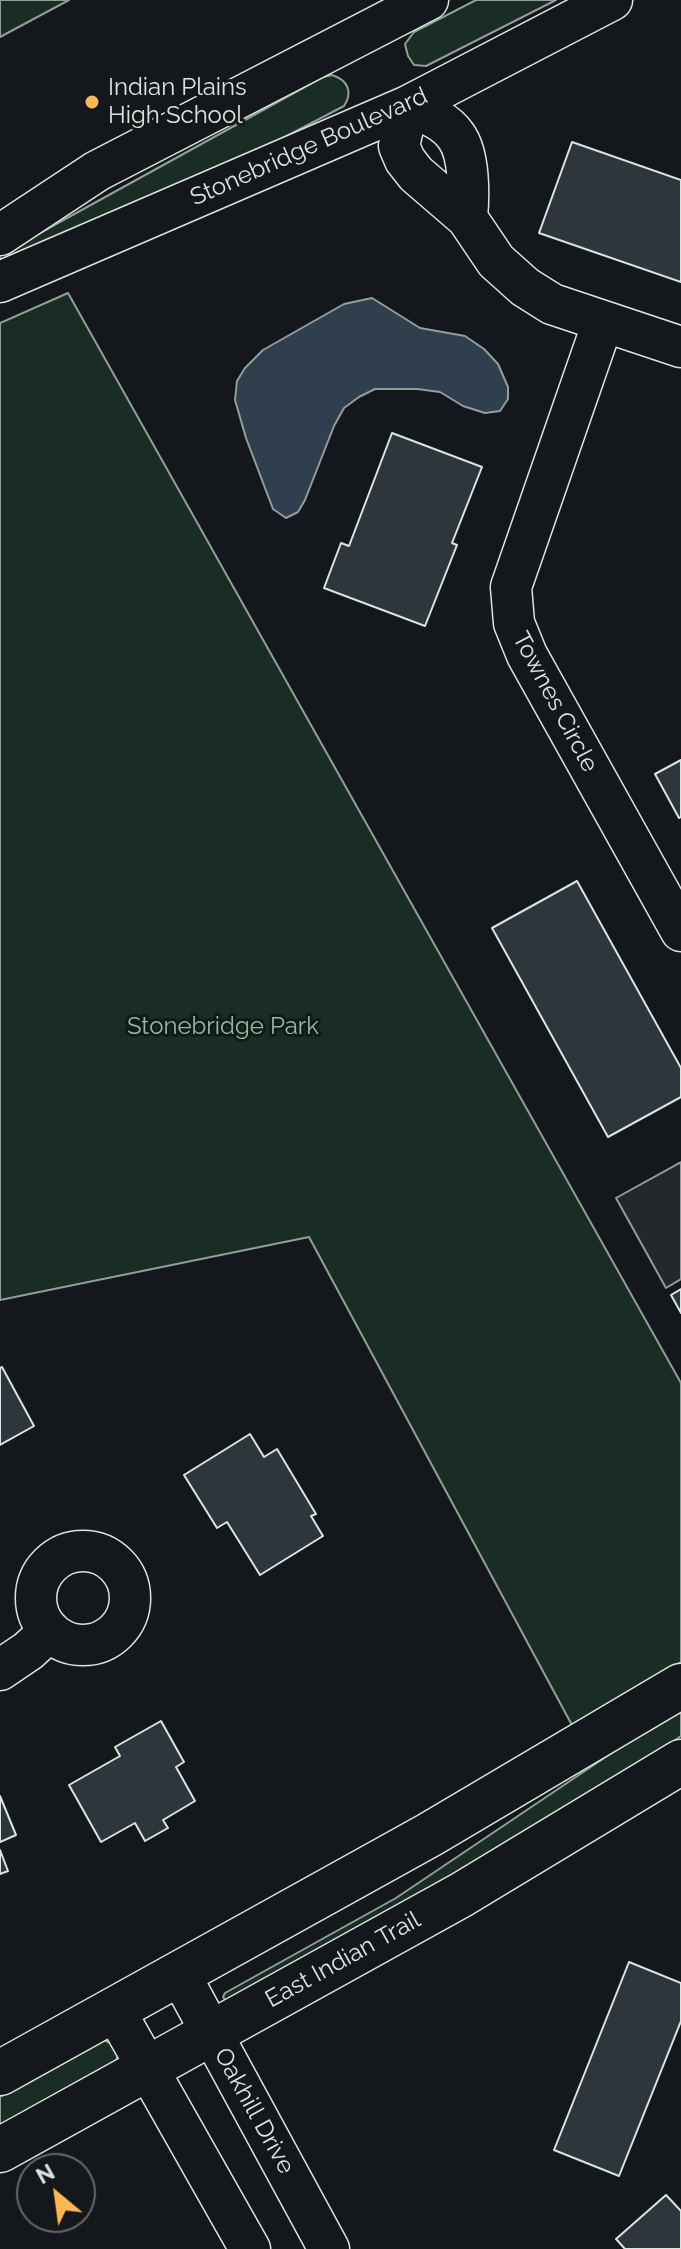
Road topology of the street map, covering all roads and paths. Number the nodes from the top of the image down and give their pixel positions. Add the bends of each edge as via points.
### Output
1 (428, 0) edge
2 (612, 0) edge
3 (408, 106) junction
4 (467, 218) junction
5 (0, 235) edge
6 (0, 282) edge
7 (603, 322) junction
8 (681, 347) edge
9 (681, 931) edge
10 (50, 1631) dead end
11 (0, 1670) edge
12 (681, 1686) edge
13 (681, 1762) edge
14 (179, 1973) junction
15 (114, 2009) junction
16 (211, 2033) junction
17 (148, 2068) junction
18 (0, 2073) edge
19 (0, 2150) edge
20 (250, 2249) edge
21 (329, 2249) edge

1 - 5 street via 97,171
2 - 3 street, Stonebridge Boulevard
3 - 4 street via 399,146 405,160
3 - 4 street via 434,116 457,137 469,189
3 - 6 street, Stonebridge Boulevard
4 - 7 street via 496,261 525,287 552,304
7 - 8 street
7 - 9 street, Townes Circle via 511,587 514,623
10 - 11 street
12 - 14 main road via 442,1828
13 - 16 main road, East Indian Trail via 461,1895
14 - 15 main road
14 - 16 street, Oakhill Drive
15 - 17 street
15 - 18 main road
16 - 17 main road, East Indian Trail
16 - 21 street, Oakhill Drive
17 - 19 main road, East Indian Trail
17 - 20 street

